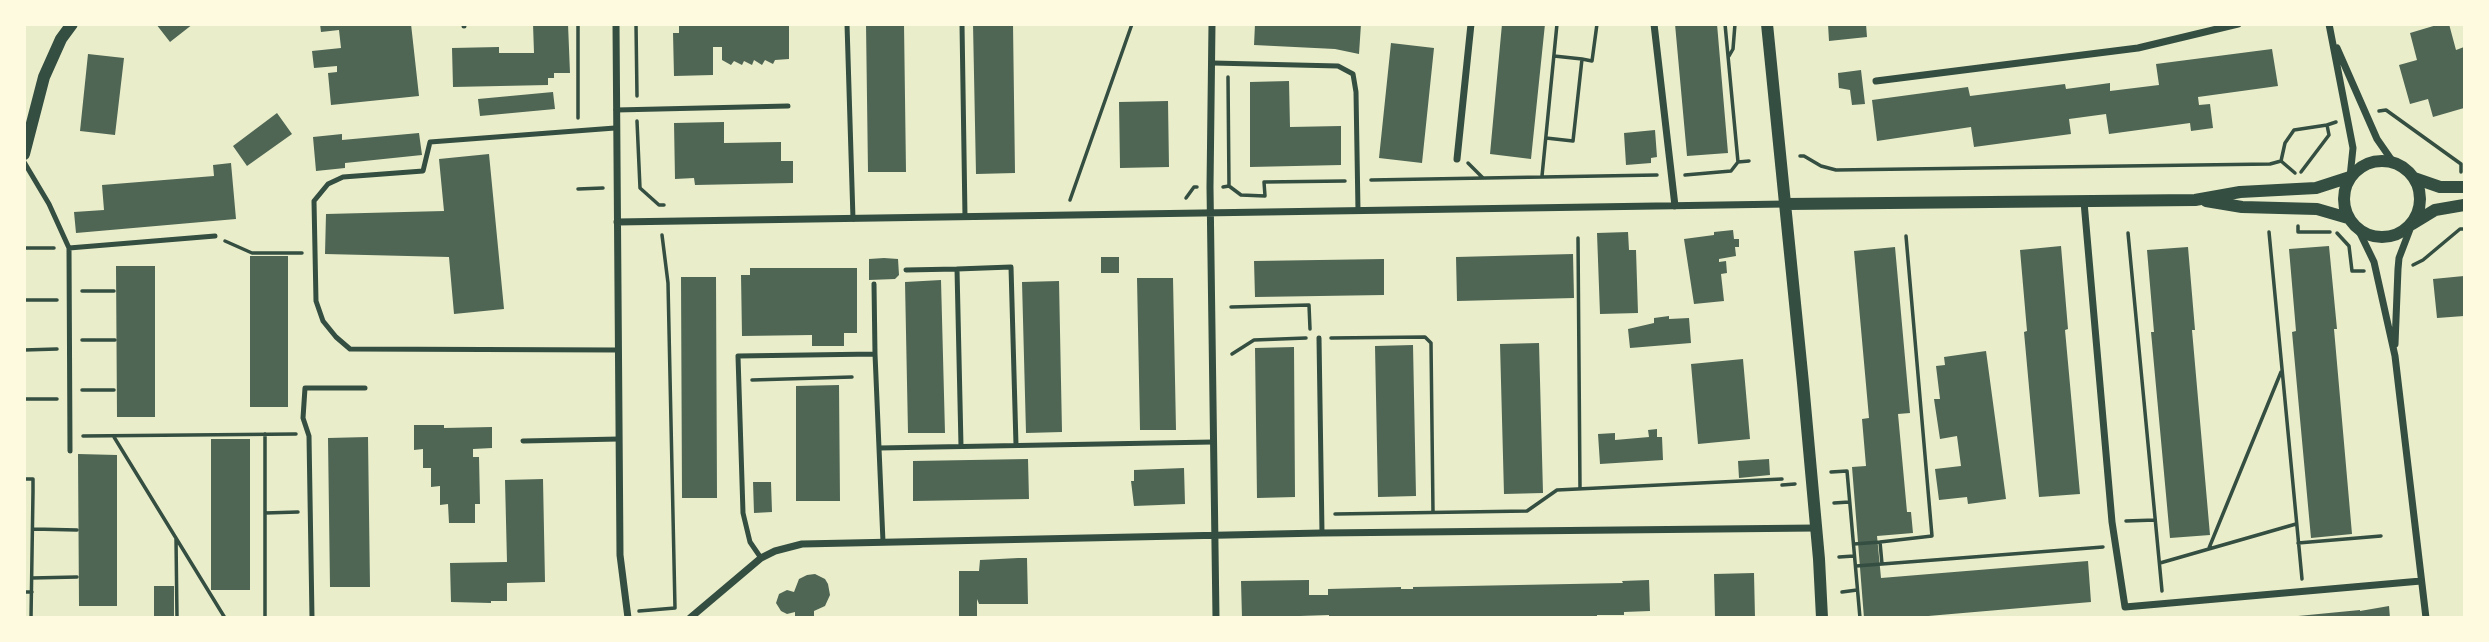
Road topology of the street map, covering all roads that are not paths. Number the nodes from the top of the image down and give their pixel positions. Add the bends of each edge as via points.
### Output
1 (72, 24) edge
2 (616, 24) edge
3 (847, 24) edge
4 (962, 24) edge
5 (1212, 24) edge
6 (1471, 24) edge
7 (1654, 24) edge
8 (1768, 24) edge
9 (2238, 24) edge
10 (2329, 24) edge
11 (2331, 35) junction
12 (1213, 64) junction
13 (1876, 81) dead end
14 (788, 106) dead end
15 (616, 110) junction
16 (615, 128) junction
17 (24, 154) edge
18 (1457, 159) dead end
19 (24, 162) edge
20 (2393, 162) junction
21 (2350, 177) junction
22 (2414, 178) junction
23 (2463, 183) edge
24 (2195, 200) junction
25 (2084, 202) junction
26 (1786, 204) junction
27 (2465, 205) edge
28 (1675, 206) junction
29 (1358, 211) junction
30 (1210, 214) junction
31 (965, 217) junction
32 (2348, 218) junction
33 (853, 219) junction
34 (617, 222) junction
35 (2412, 224) junction
36 (2359, 231) junction
37 (215, 236) road end
38 (69, 248) junction
39 (957, 269) junction
40 (906, 270) dead end
41 (874, 284) dead end
42 (1320, 338) road end
43 (617, 350) junction
44 (874, 354) junction
45 (2395, 356) junction
46 (365, 388) dead end
47 (619, 439) junction
48 (523, 441) dead end
49 (1213, 442) junction
50 (1016, 444) junction
51 (961, 446) junction
52 (879, 448) junction
53 (70, 451) dead end
54 (1816, 527) junction
55 (1322, 533) junction
56 (1215, 536) junction
57 (883, 542) junction
58 (761, 558) junction
59 (2421, 581) junction
60 (312, 618) edge
61 (628, 618) edge
62 (690, 618) edge
63 (1216, 618) edge
64 (1822, 618) edge
65 (2426, 618) edge

1 - 17 street via 44,77
2 - 15 street
3 - 33 lane
4 - 31 lane
5 - 12 street
6 - 18 street
7 - 28 street
8 - 26 street
9 - 13 street via 2138,48
10 - 11 street
11 - 20 street via 2377,139
11 - 21 street via 2353,148
12 - 29 lane via 1338,66 1353,74
12 - 30 street
14 - 15 lane
15 - 16 street
16 - 34 street
16 - 43 lane via 430,142 423,171 343,177 328,184 314,201 316,301 323,321 350,349
19 - 38 lane via 50,204
20 - 21 street via 2368,163
20 - 22 street
21 - 24 street via 2316,188 2240,191
21 - 32 street via 2343,199
22 - 23 street via 2440,187
22 - 35 street via 2421,199
24 - 25 street
24 - 32 street via 2242,207 2317,209
25 - 26 street
25 - 59 street via 2112,522 2125,607
26 - 28 street
26 - 54 street
27 - 35 street via 2435,211
28 - 29 street
29 - 30 street
30 - 31 street
30 - 49 street
31 - 33 street
32 - 36 street
33 - 34 street
34 - 43 street
35 - 36 street via 2383,238
35 - 45 street via 2399,258
36 - 45 street via 2374,262
37 - 38 lane
38 - 53 lane
39 - 40 lane
39 - 50 lane via 1011,267
39 - 51 lane
41 - 44 lane
42 - 55 lane
43 - 47 street
44 - 52 lane
44 - 58 lane via 738,356 743,513 750,541
45 - 59 street
46 - 60 lane via 305,388
47 - 48 lane
47 - 61 street via 620,555
49 - 50 lane
49 - 56 street
50 - 51 lane
51 - 52 lane
52 - 57 lane
54 - 55 street
54 - 64 street
55 - 56 street
56 - 57 street
56 - 63 street
57 - 58 street via 802,544
58 - 62 street
59 - 65 street

